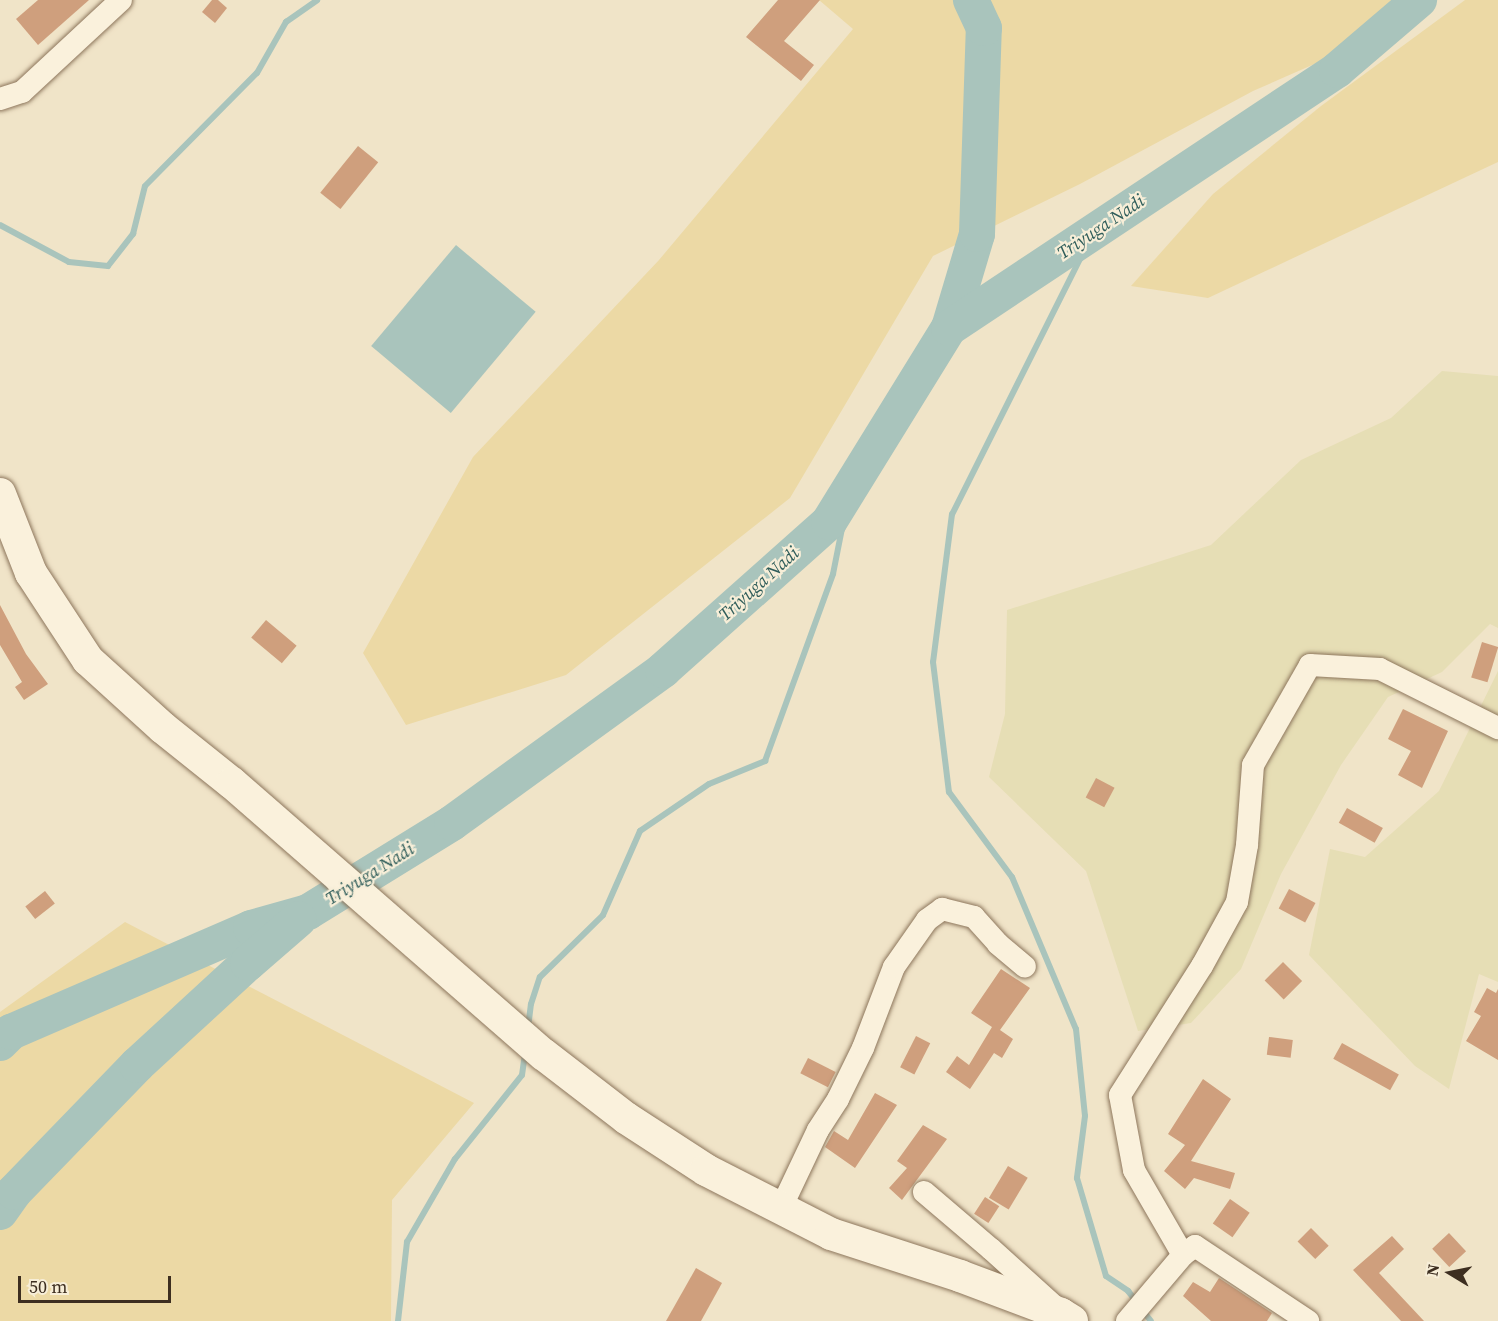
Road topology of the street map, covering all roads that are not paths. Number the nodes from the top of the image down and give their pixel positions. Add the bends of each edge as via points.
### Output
1 (121, 0) edge
2 (0, 99) edge
3 (0, 494) edge
4 (1498, 728) edge
5 (1024, 967) dead end
6 (924, 1192) dead end
7 (781, 1208) junction
8 (1183, 1255) junction
9 (1067, 1317) edge
10 (1126, 1321) edge
11 (1308, 1321) edge

1 - 2 street via 22,92
3 - 7 main road via 31,573 88,660 543,1054 626,1118 696,1164
4 - 8 street via 1380,669 1310,665 1253,765 1247,845 1237,902 1202,966 1120,1095 1134,1170
5 - 7 street via 974,917 942,909 927,920 894,967 863,1048
6 - 9 street
7 - 9 main road via 831,1234
8 - 10 street
8 - 11 street via 1195,1246

